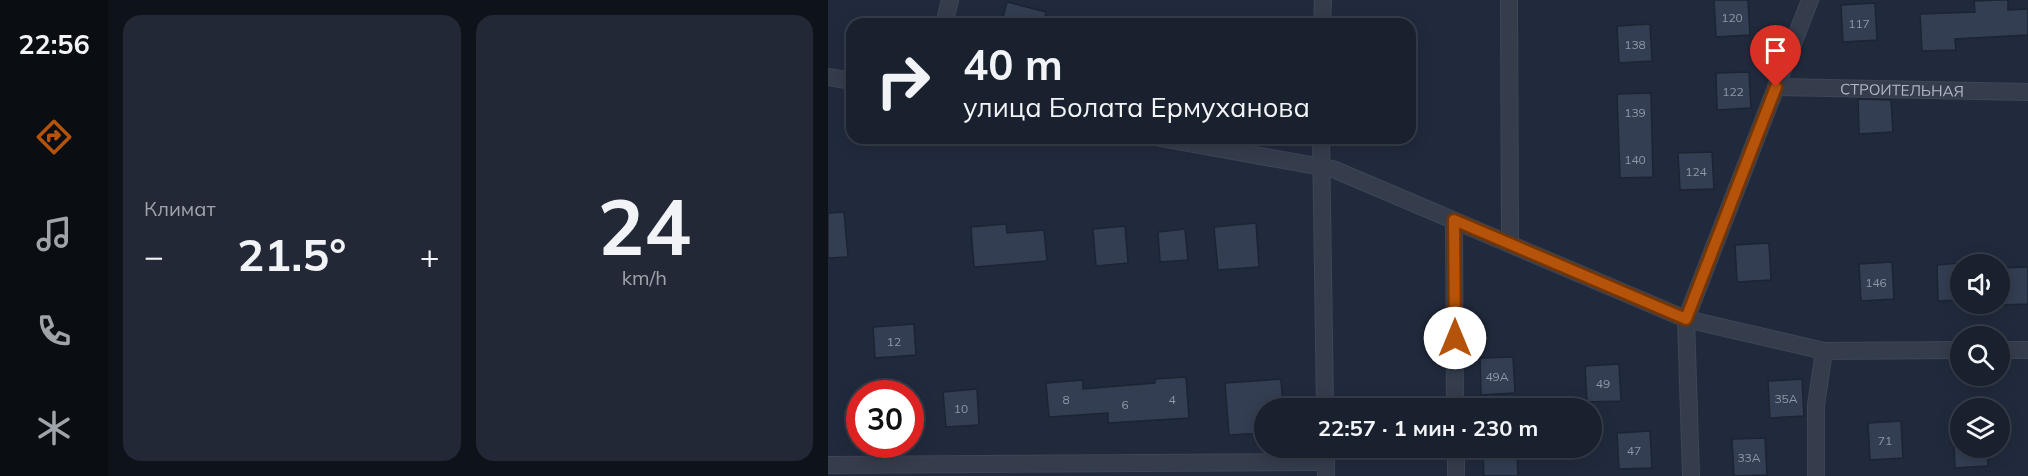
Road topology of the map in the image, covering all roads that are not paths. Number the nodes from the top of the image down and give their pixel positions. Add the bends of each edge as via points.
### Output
1 (950, 0) edge
2 (1323, 0) edge
3 (1509, 0) edge
4 (1810, 0) edge
5 (946, 18) edge
6 (1322, 18) edge
7 (828, 77) edge
8 (846, 80) edge
9 (1776, 87) junction
10 (2028, 92) edge
11 (1193, 144) edge
12 (1321, 144) edge
13 (1320, 167) junction
14 (1454, 220) junction
15 (1510, 244) junction
16 (1686, 319) junction
17 (1950, 350) edge
18 (2010, 350) edge
19 (2028, 350) edge
20 (1824, 351) junction
21 (1325, 398) edge
22 (1455, 398) edge
23 (1456, 458) edge
24 (1326, 462) edge
25 (828, 465) edge
26 (1456, 476) edge
27 (1691, 476) edge
28 (1816, 476) edge

1 - 5 street
2 - 6 street
3 - 15 street
4 - 9 street
7 - 8 street
9 - 10 street, СТРОИТЕЛЬНАЯ
9 - 16 street
11 - 13 street
12 - 13 street
13 - 14 street
13 - 21 street
14 - 15 street
14 - 22 street
15 - 16 street
16 - 20 street
16 - 27 street
17 - 20 street
18 - 19 street
20 - 28 street via 1816,405
23 - 26 street
24 - 25 street

